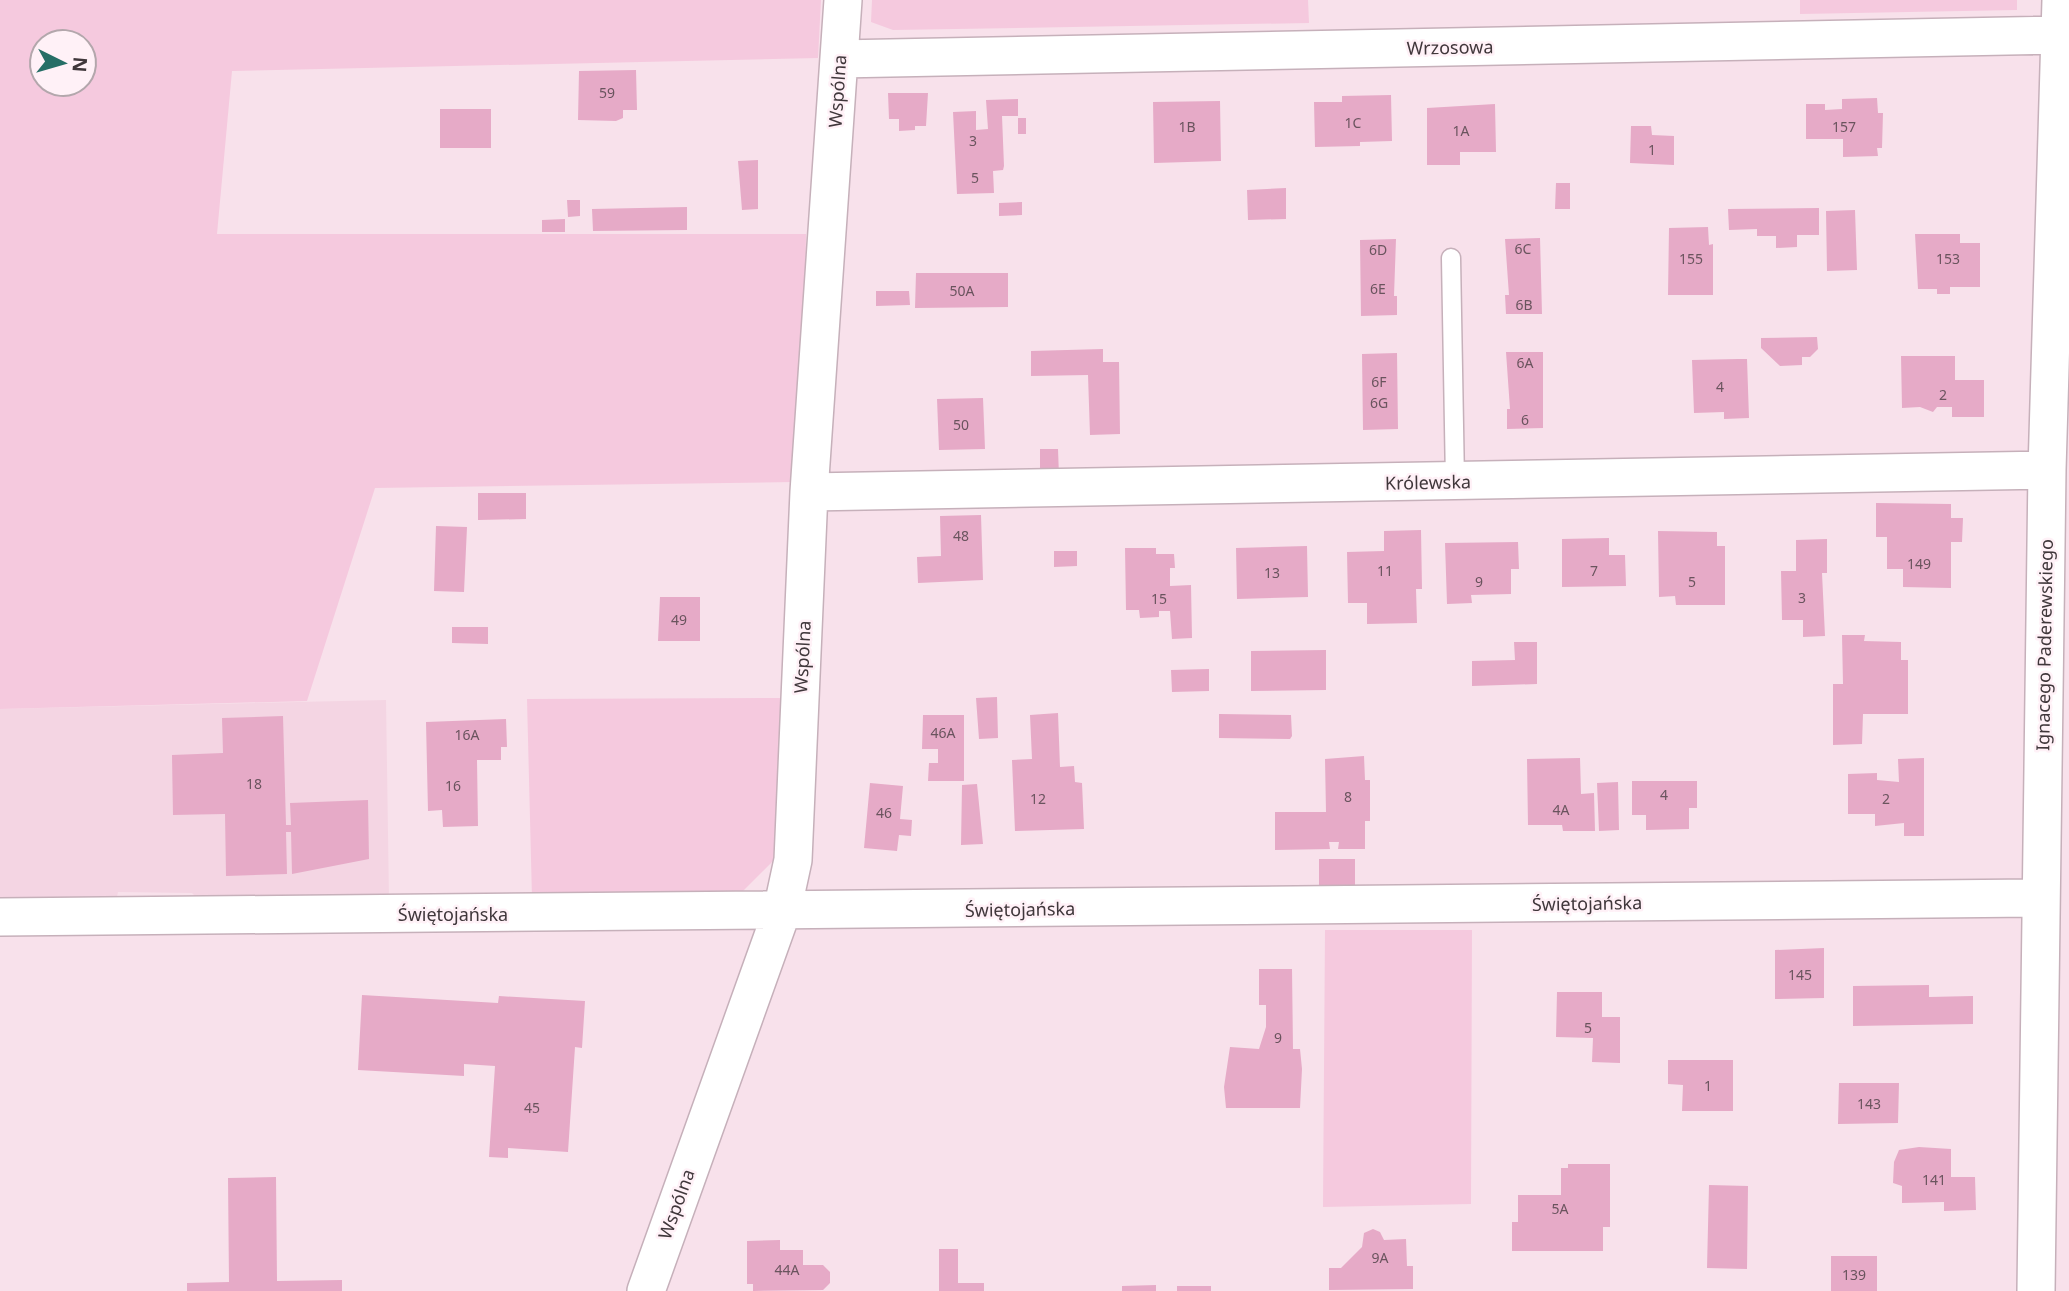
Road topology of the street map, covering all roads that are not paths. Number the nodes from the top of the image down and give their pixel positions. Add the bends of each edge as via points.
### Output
1 (843, 0) edge
2 (2063, 14) edge
3 (839, 59) junction
4 (1451, 258) dead end
5 (2047, 470) junction
6 (1455, 482) junction
7 (809, 492) junction
8 (2040, 898) junction
9 (782, 911) junction
10 (0, 917) edge
11 (646, 1291) edge
12 (2036, 1291) edge

1 - 3 street, Wspólna
2 - 3 street, Wrzosowa
2 - 5 street, Ignacego Paderewskiego
3 - 7 street, Wspólna
4 - 6 lane
5 - 6 street, Królewska
5 - 8 street, Ignacego Paderewskiego
6 - 7 street, Królewska
7 - 9 street, Wspólna via 793,860
8 - 9 street, Świętojańska
8 - 12 street, Ignacego Paderewskiego
9 - 10 street, Świętojańska
9 - 11 street, Wspólna

